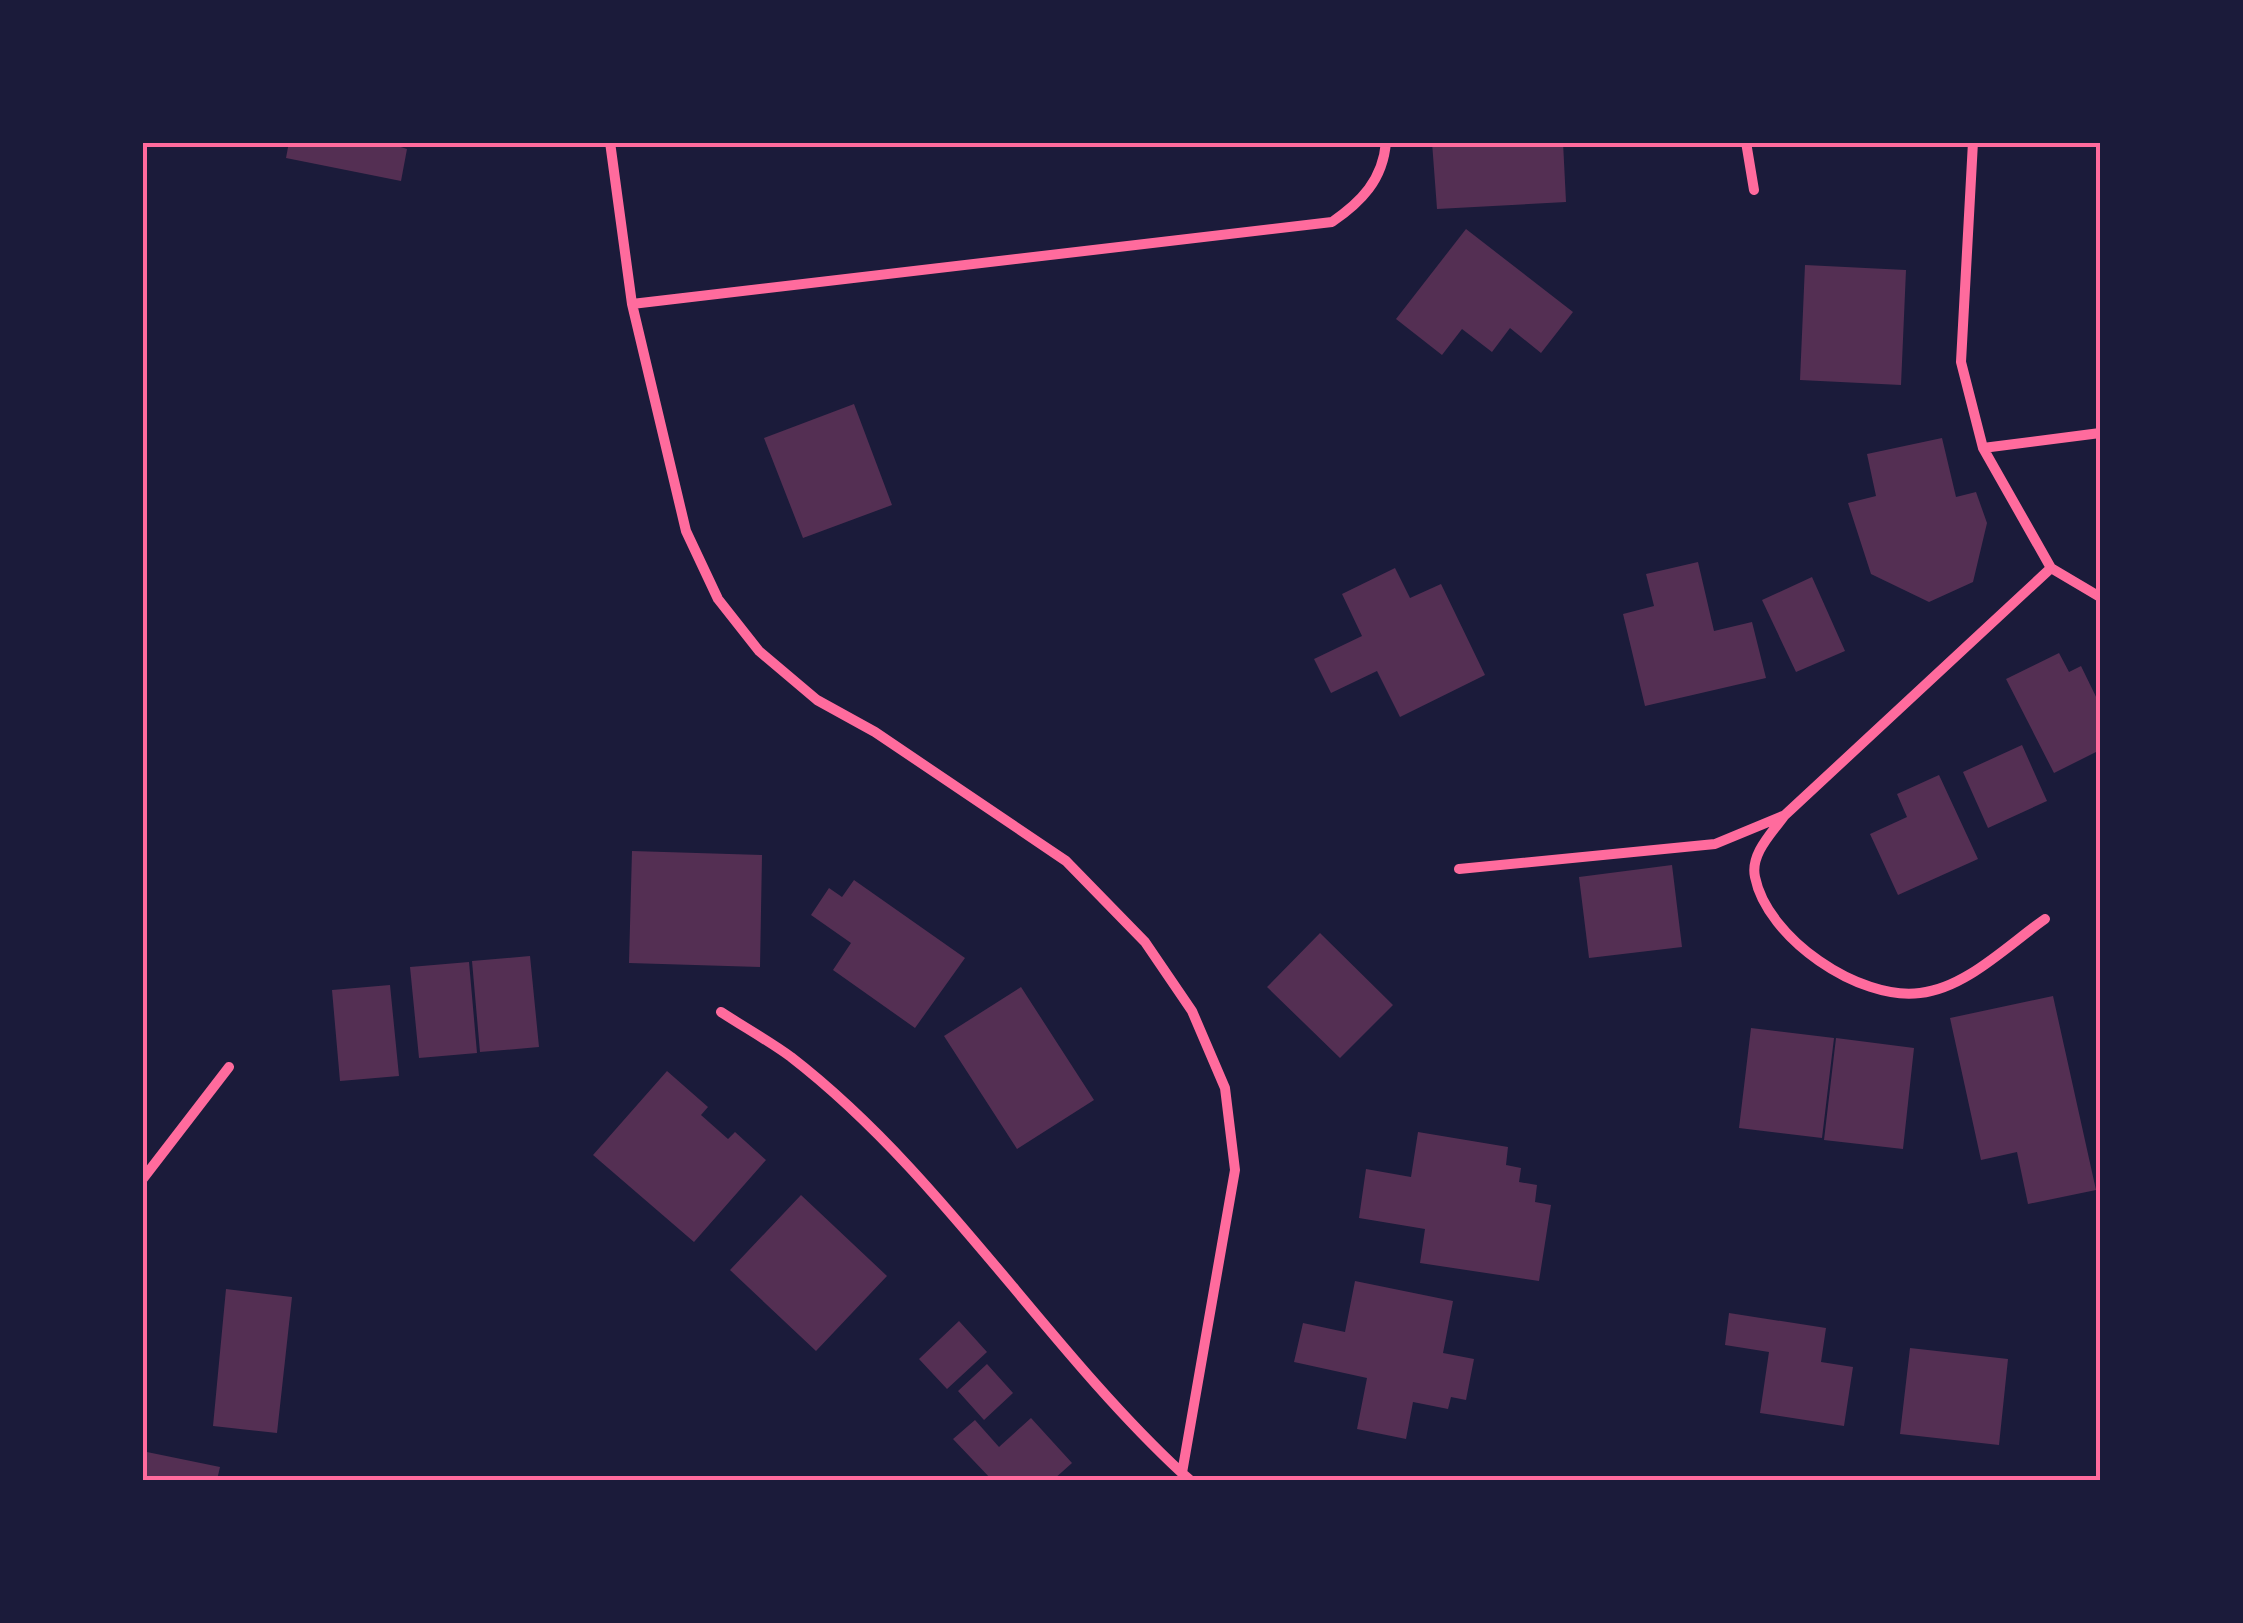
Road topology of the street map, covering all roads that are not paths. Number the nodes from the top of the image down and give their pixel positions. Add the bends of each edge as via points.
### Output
1 (610, 142) edge
2 (1386, 142) edge
3 (1746, 142) edge
4 (1973, 142) edge
5 (1754, 190) dead end
6 (632, 304) junction
7 (2100, 433) edge
8 (1983, 448) junction
9 (2052, 568) junction
10 (2100, 597) edge
11 (1784, 816) junction
12 (1460, 870) dead end
13 (2045, 919) dead end
14 (721, 1012) dead end
15 (228, 1067) dead end
16 (142, 1180) edge
17 (1186, 1477) edge

1 - 6 street
2 - 6 street via 1373,184 1332,222
3 - 5 street
4 - 8 street via 1962,362
6 - 17 street via 686,531 718,599 759,652 817,700 1066,861 1145,942 1192,1011 1225,1088 1235,1170
7 - 8 street
8 - 9 street
9 - 10 street
9 - 11 street
11 - 12 street via 1714,844
11 - 13 street via 1759,850 1754,874 1766,904 1790,937 1852,980 1884,992 1920,994 1955,983
14 - 17 street via 791,1058 869,1128 1131,1426
15 - 16 street

